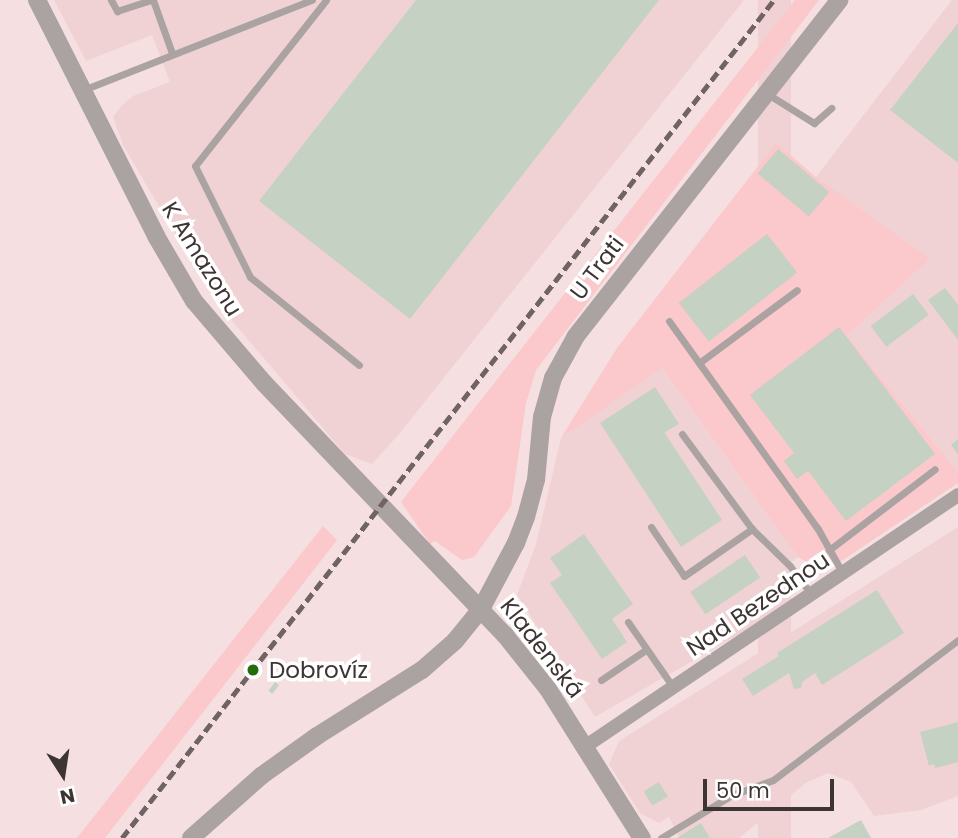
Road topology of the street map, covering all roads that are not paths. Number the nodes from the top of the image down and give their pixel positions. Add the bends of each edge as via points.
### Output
1 (37, 0) edge
2 (111, 0) edge
3 (152, 0) edge
4 (312, 0) edge
5 (326, 0) edge
6 (839, 0) edge
7 (172, 53) junction
8 (82, 90) junction
9 (765, 93) junction
10 (831, 108) dead end
11 (797, 290) dead end
12 (669, 321) dead end
13 (699, 363) junction
14 (359, 365) dead end
15 (682, 434) dead end
16 (935, 468) dead end
17 (958, 495) edge
18 (382, 504) joint
19 (651, 527) dead end
20 (752, 529) junction
21 (829, 550) junction
22 (843, 575) junction
23 (813, 596) junction
24 (481, 609) junction
25 (628, 622) dead end
26 (958, 640) edge
27 (647, 649) junction
28 (601, 680) dead end
29 (674, 687) junction
30 (583, 748) junction
31 (191, 838) edge
32 (642, 838) edge
33 (662, 838) edge

1 - 8 street, K Amazonu
2 - 3 lane via 117,11
3 - 7 lane
4 - 7 lane
5 - 14 lane via 195,166 250,277
6 - 9 street, U Trati
7 - 8 lane
8 - 18 street, K Amazonu via 194,301 264,383
9 - 10 lane via 814,123
9 - 24 street, U Trati via 576,336 553,378 542,417 536,480 526,517
11 - 13 lane
12 - 13 lane
13 - 21 lane
15 - 20 lane
16 - 21 lane
17 - 22 street, Nad Bezednou
18 - 24 street, Kladenská
19 - 20 lane via 684,576
20 - 23 lane
21 - 22 lane
22 - 23 street, Nad Bezednou
23 - 29 street, Nad Bezednou
24 - 30 street, Kladenská via 548,689
24 - 31 street, U Trati via 455,641 422,670 284,760
25 - 27 lane
26 - 33 lane via 773,780 730,796
27 - 28 lane
27 - 29 lane
29 - 30 street, Nad Bezednou
30 - 32 street, Kladenská

